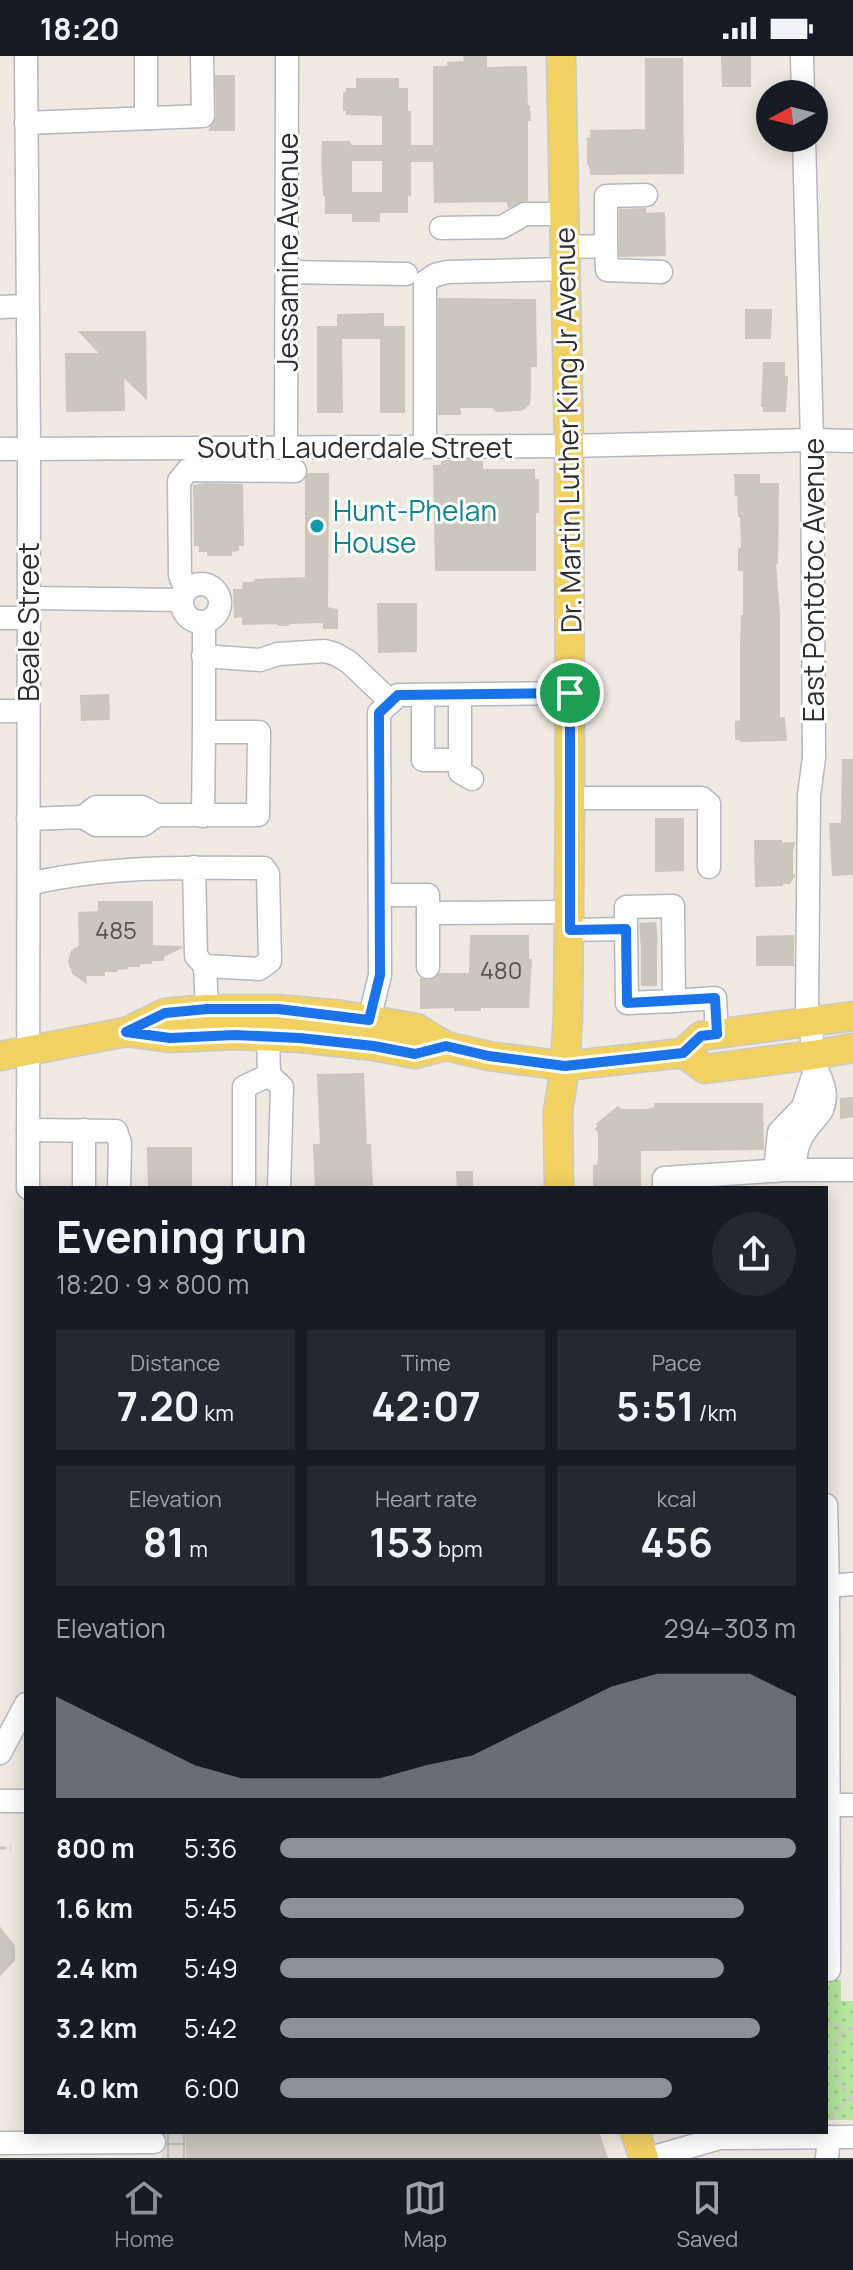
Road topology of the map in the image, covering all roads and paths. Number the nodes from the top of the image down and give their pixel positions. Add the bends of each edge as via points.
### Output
1 (26, 56) edge
2 (146, 56) edge
3 (202, 56) edge
4 (287, 56) edge
5 (561, 56) edge
6 (802, 56) edge
7 (803, 80) edge
8 (146, 118) junction
9 (26, 123) junction
10 (804, 152) edge
11 (646, 195) dead end
12 (565, 214) junction
13 (441, 228) dead end
14 (606, 246) junction
15 (566, 258) junction
16 (287, 272) junction
17 (661, 272) dead end
18 (406, 274) dead end
19 (27, 306) junction
20 (0, 307) edge
21 (812, 440) junction
22 (853, 441) edge
23 (569, 446) junction
24 (286, 447) junction
25 (425, 447) junction
26 (0, 449) edge
27 (29, 449) junction
28 (295, 471) dead end
29 (184, 596) junction
30 (28, 608) junction
31 (0, 618) edge
32 (204, 622) junction
33 (203, 656) junction
34 (570, 693) junction
35 (423, 695) junction
36 (460, 695) junction
37 (391, 702) junction
38 (0, 711) edge
39 (28, 711) junction
40 (204, 732) junction
41 (570, 798) junction
42 (203, 816) junction
43 (28, 819) junction
44 (194, 867) junction
45 (709, 867) dead end
46 (29, 884) junction
47 (380, 895) junction
48 (428, 913) junction
49 (570, 921) junction
50 (648, 952) junction
51 (205, 966) junction
52 (428, 967) dead end
53 (674, 1001) junction
54 (207, 1009) junction
55 (853, 1016) edge
56 (369, 1020) junction
57 (812, 1021) junction
58 (126, 1032) junction
59 (717, 1034) junction
60 (268, 1036) junction
61 (446, 1046) junction
62 (853, 1048) edge
63 (28, 1051) junction
64 (683, 1053) junction
65 (0, 1056) edge
66 (814, 1061) junction
67 (565, 1066) junction
68 (269, 1075) junction
69 (28, 1130) junction
70 (84, 1130) junction
71 (853, 1170) edge
72 (785, 1171) junction
73 (28, 1186) edge
74 (84, 1186) edge
75 (119, 1186) edge
76 (244, 1186) edge
77 (279, 1186) edge
78 (559, 1186) edge
79 (664, 1186) edge
80 (853, 1584) edge
81 (828, 1586) edge
82 (24, 1708) edge
83 (0, 1753) edge
84 (0, 1801) edge
85 (24, 1801) edge
86 (828, 1805) edge
87 (853, 1805) edge
88 (0, 1848) edge
89 (11, 1848) dead end
90 (828, 2024) edge
91 (853, 2027) edge
92 (844, 2031) junction
93 (828, 2046) edge
94 (835, 2046) junction
95 (851, 2099) edge
96 (636, 2134) edge
97 (853, 2137) edge
98 (829, 2139) edge
99 (0, 2143) edge
100 (31, 2144) edge
101 (154, 2144) edge
102 (644, 2158) edge
103 (650, 2158) edge

1 - 9 street, Beale Street
2 - 8 street
3 - 8 street via 203,116
4 - 16 street, Jessamine Avenue
5 - 12 main road, Dr. Martin Luther King Jr Avenue
6 - 7 street
8 - 9 street
9 - 19 street, Beale Street
10 - 21 street, East Pontotoc Avenue
11 - 14 street via 606,196
12 - 13 street via 525,214 502,227
12 - 15 main road, Dr. Martin Luther King Jr Avenue
14 - 15 street
14 - 17 street via 607,270
15 - 23 main road, Dr. Martin Luther King Jr Avenue
15 - 25 street via 447,272 425,282
16 - 18 street
16 - 24 street, Jessamine Avenue
19 - 20 street
19 - 27 street, Beale Street
21 - 22 street, South Lauderdale Street
21 - 23 street, South Lauderdale Street
21 - 57 street, East Pontotoc Avenue via 814,758 807,1006
23 - 25 street, South Lauderdale Street
23 - 34 main road, Dr. Martin Luther King Jr Avenue
24 - 25 street, South Lauderdale Street
24 - 27 street, South Lauderdale Street
26 - 27 street, South Lauderdale Street
27 - 30 street, Beale Street
28 - 29 street via 188,470 179,481
29 - 30 street
29 - 32 street via 184,613
29 - 32 street via 192,586 204,584 218,595 217,613
30 - 31 street
30 - 39 street, Beale Street
32 - 33 street
33 - 37 street via 260,660 325,651 349,662
33 - 40 street
34 - 36 street
34 - 41 main road, Dr. Martin Luther King Jr Avenue
35 - 36 street
35 - 36 street via 423,760 466,770
35 - 37 street via 398,695
37 - 47 street via 379,713
38 - 39 street
39 - 43 street, Beale Street
40 - 42 street
40 - 42 street via 259,732 258,815
41 - 45 street via 702,798 709,804
41 - 49 main road, Dr. Martin Luther King Jr Avenue
42 - 43 street via 157,815 142,807 120,816 96,807 83,817
43 - 46 street, Beale Street
44 - 46 street via 57,877
44 - 51 street via 196,956
44 - 51 street via 264,868 268,874 270,961 259,969
46 - 63 street, Beale Street
47 - 48 street via 428,895
47 - 56 street via 380,975
48 - 49 street
48 - 52 street
49 - 50 street
49 - 67 main road, Dr. Martin Luther King Jr Avenue
50 - 53 street
50 - 53 street via 627,1003
51 - 54 street
53 - 59 street via 715,998
54 - 56 main road via 278,1009
54 - 58 main road via 165,1013
55 - 57 main road
56 - 61 main road via 416,1028
57 - 59 main road
57 - 66 street, East Pontotoc Avenue
58 - 60 main road via 170,1038
58 - 63 main road
59 - 64 main road via 701,1036
60 - 61 main road via 415,1054
60 - 68 street
61 - 67 main road
62 - 66 main road
63 - 65 main road
63 - 69 street, Beale Street
64 - 66 main road via 705,1069
64 - 67 main road
66 - 72 street, East Pontotoc Avenue via 825,1095 821,1112 798,1140
67 - 78 main road, Dr. Martin Luther King Jr Avenue via 558,1112
68 - 76 street via 244,1087
68 - 77 street via 282,1087
69 - 70 street
69 - 73 street, Beale Street
70 - 74 street
70 - 75 street via 116,1131
71 - 72 street
72 - 79 street via 664,1178
80 - 81 street
82 - 83 street
84 - 85 street
86 - 87 street
88 - 89 path
90 - 92 path
91 - 92 path
92 - 94 path
93 - 94 path
94 - 95 path via 839,2079
95 - 98 path via 834,2114
96 - 102 main road
97 - 98 street
98 - 103 street via 720,2138
99 - 100 street
100 - 101 street

